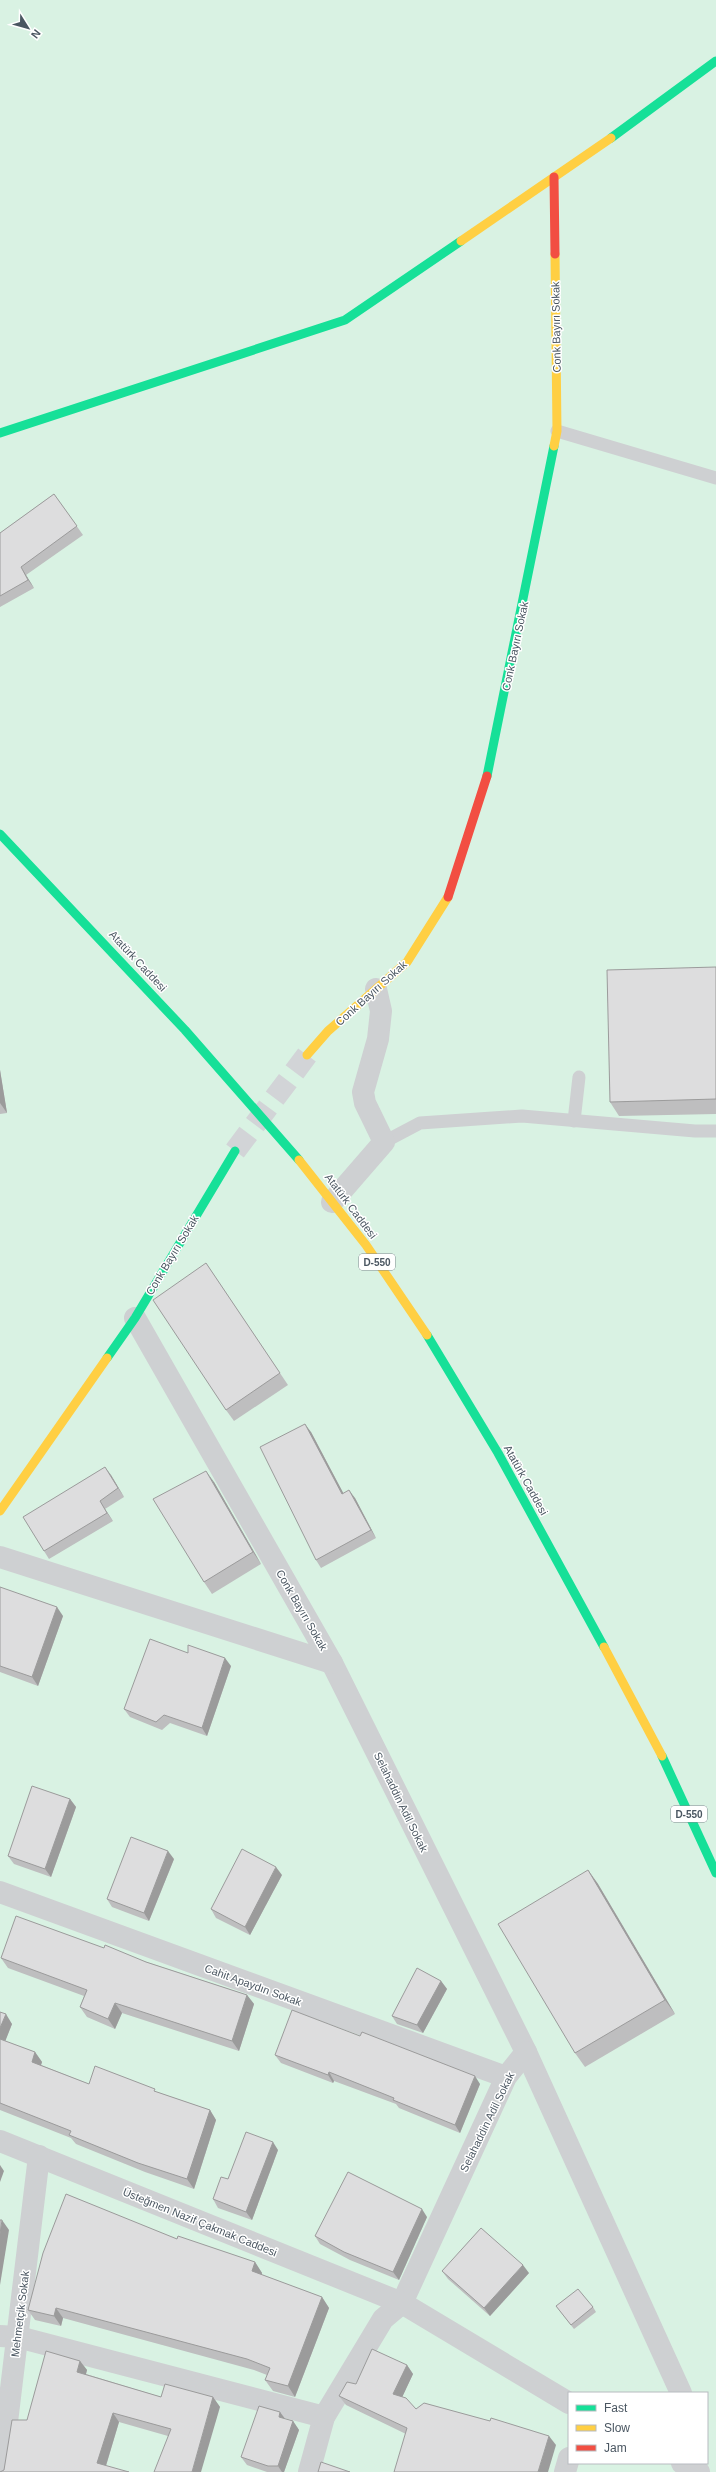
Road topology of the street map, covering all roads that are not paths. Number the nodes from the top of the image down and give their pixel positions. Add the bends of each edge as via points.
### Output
1 (716, 61) edge
2 (554, 177) junction
3 (558, 431) junction
4 (0, 433) edge
5 (716, 478) edge
6 (0, 834) edge
7 (376, 989) junction
8 (307, 1055) tunnel mouth
9 (579, 1077) dead end
10 (574, 1121) junction
11 (716, 1131) edge
12 (384, 1142) junction
13 (235, 1151) tunnel mouth
14 (332, 1202) junction
15 (135, 1318) junction
16 (0, 1511) edge
17 (0, 1557) edge
18 (332, 1663) junction
19 (662, 1756) junction
20 (716, 1858) edge
21 (716, 1873) edge
22 (0, 1892) edge
23 (526, 2052) junction
24 (506, 2077) junction
25 (0, 2141) edge
26 (39, 2156) junction
27 (402, 2303) junction
28 (9, 2337) edge
29 (681, 2392) edge
30 (568, 2402) edge
31 (324, 2417) junction
32 (568, 2462) edge
33 (684, 2464) edge
34 (1, 2472) edge
35 (308, 2472) edge
36 (565, 2472) edge
37 (699, 2472) edge

1 - 2 main road
2 - 3 main road, Conk Bayırı Sokak
2 - 4 main road via 345,320
3 - 5 lane
3 - 7 main road, Conk Bayırı Sokak via 484,785 446,902 407,962
6 - 14 main road, Atatürk Caddesi / D-550 via 80,916 250,1102
7 - 8 main road, Conk Bayırı Sokak via 328,1031
7 - 12 street via 381,1011 378,1039 363,1092 365,1103
9 - 10 lane
10 - 11 lane
10 - 12 lane via 522,1116 420,1123
12 - 14 street
13 - 15 main road, Conk Bayırı Sokak
14 - 19 main road, Atatürk Caddesi / D-550 via 389,1278 455,1381 512,1479
15 - 16 main road, Conk Bayırı Sokak
15 - 18 street, Conk Bayırı Sokak
17 - 18 street, Conk Bayırı Sokak
18 - 23 street, Selahaddin Adil Sokak
19 - 20 main road, D-550
19 - 21 main road, D-550
22 - 24 street, Cahit Apaydın Sokak
23 - 24 street, Selahaddin Adil Sokak
23 - 29 street
24 - 27 street, Selahaddin Adil Sokak
25 - 26 street, Üsteğmen Nazif Çakmak Caddesi
26 - 27 street, Üsteğmen Nazif Çakmak Caddesi
26 - 28 street, Mehmetçik Sokak
27 - 30 street, Üsteğmen Nazif Çakmak Caddesi
27 - 31 street, Selahaddin Adil Sokak via 383,2319
28 - 31 street
28 - 34 street, Mehmetçik Sokak
31 - 35 street, Selahaddin Adil Sokak
32 - 36 street
33 - 37 street

